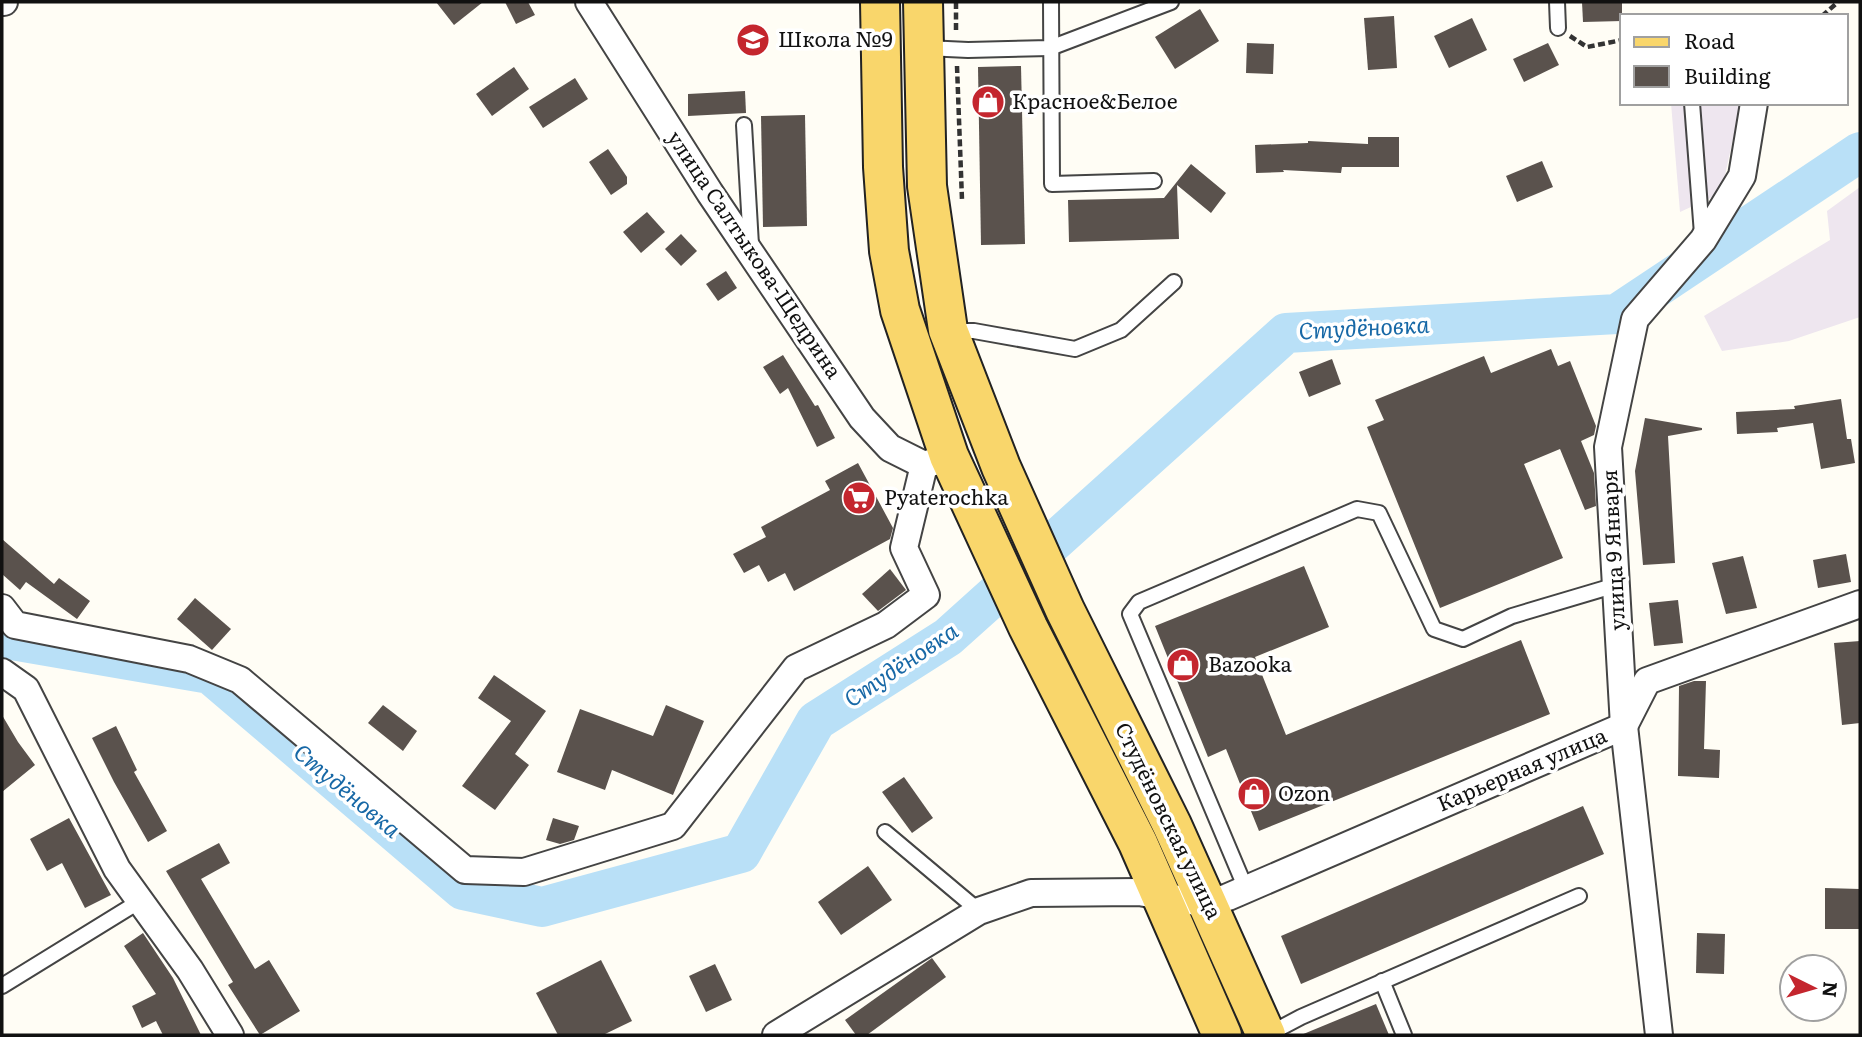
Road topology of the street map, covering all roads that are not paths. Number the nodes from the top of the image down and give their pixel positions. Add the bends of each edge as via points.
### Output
1 (589, 2) edge
2 (880, 2) edge
3 (923, 2) edge
4 (1051, 2) edge
5 (1171, 2) edge
6 (1557, 2) edge
7 (1558, 28) road end
8 (1050, 48) junction
9 (940, 49) junction
10 (1692, 105) edge
11 (1754, 105) edge
12 (744, 125) dead end
13 (1154, 181) dead end
14 (1703, 240) junction
15 (751, 254) junction
16 (1174, 282) dead end
17 (948, 330) junction
18 (945, 468) junction
19 (1616, 585) junction
20 (1860, 604) edge
21 (8, 617) edge
22 (2, 672) edge
23 (1624, 726) junction
24 (1172, 825) junction
25 (885, 832) dead end
26 (1138, 843) junction
27 (1246, 889) junction
28 (1578, 896) dead end
29 (1161, 898) junction
30 (140, 901) junction
31 (1208, 904) junction
32 (979, 911) junction
33 (1224, 938) junction
34 (1187, 955) junction
35 (1382, 981) junction
36 (2, 986) edge
37 (230, 1035) edge
38 (776, 1035) edge
39 (1223, 1035) edge
40 (1266, 1035) edge
41 (1404, 1035) edge
42 (1659, 1035) edge

1 - 15 street, улица Салтыкова-Щедрина
2 - 18 main road via 888,251
3 - 9 main road
4 - 8 lane
5 - 8 lane
6 - 7 lane
8 - 9 lane
8 - 13 lane via 1052,184
9 - 17 main road via 927,186
10 - 14 lane
11 - 14 street, улица 9 Января via 1742,176
12 - 15 lane
14 - 19 street, улица 9 Января via 1635,319 1608,447
15 - 18 street, улица Салтыкова-Щедрина via 862,418 890,447
16 - 17 lane via 1121,330 1075,349
17 - 24 main road, Студёновская улица via 1001,467 1065,610
18 - 21 street via 904,548 926,595 886,625 796,668 673,826 524,872 465,870 240,680 188,659
18 - 26 main road, Студёновская улица
19 - 23 street, улица 9 Января
19 - 27 lane via 1512,616 1463,639 1434,629 1379,513 1357,509 1139,602 1130,614
20 - 23 street, Карьерная улица via 1647,681
22 - 30 street via 26,689 117,869
23 - 27 street, Карьерная улица
23 - 42 street, улица 9 Января
24 - 26 main road via 1170,850 1160,856
24 - 31 main road, Студёновская улица
25 - 32 lane
26 - 29 main road, Студёновская улица
27 - 31 street, Карьерная улица
28 - 35 lane
29 - 31 street, Карьерная улица
29 - 32 street, Карьерная улица via 1139,892 1031,893
29 - 34 main road, Студёновская улица
30 - 36 lane
30 - 37 street
31 - 33 main road, Студёновская улица
32 - 38 street, Карьерная улица
33 - 34 main road via 1205,924 1196,929
33 - 40 main road, Студёновская улица
34 - 39 main road, Студёновская улица
35 - 40 lane
35 - 41 lane

